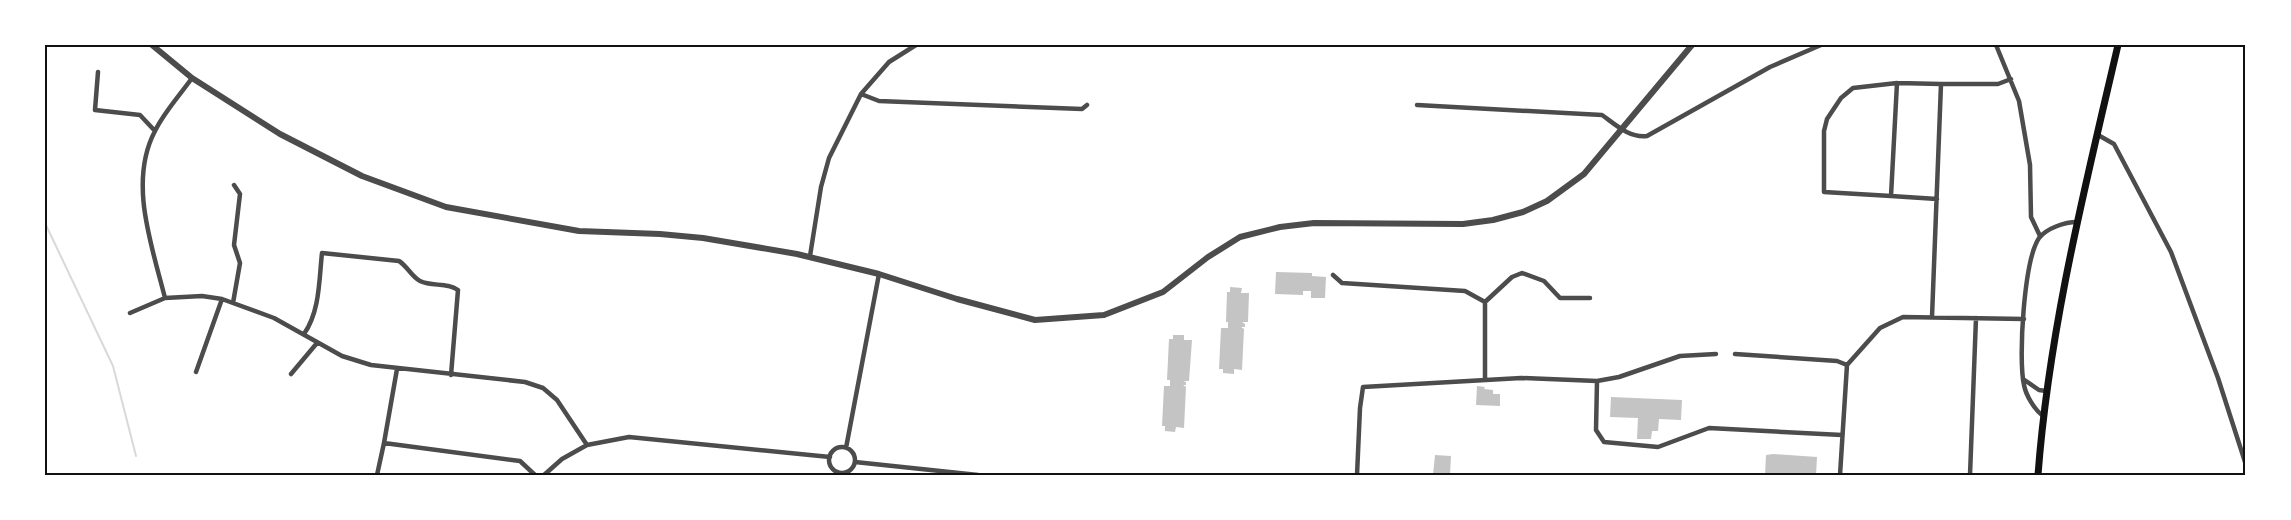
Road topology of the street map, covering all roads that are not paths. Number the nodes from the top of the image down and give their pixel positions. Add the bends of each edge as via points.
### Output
1 (152, 45) edge
2 (916, 45) edge
3 (1692, 45) edge
4 (1821, 45) edge
5 (1996, 45) edge
6 (2118, 45) edge
7 (98, 72) dead end
8 (192, 78) junction
9 (2011, 79) junction
10 (1897, 83) junction
11 (1941, 84) junction
12 (861, 94) junction
13 (1088, 105) dead end
14 (1417, 105) dead end
15 (1623, 129) junction
16 (154, 131) junction
17 (2098, 135) junction
18 (234, 185) dead end
19 (1891, 196) junction
20 (1937, 199) junction
21 (2077, 222) junction
22 (2040, 237) junction
23 (810, 256) junction
24 (879, 274) junction
25 (1333, 275) dead end
26 (165, 298) junction
27 (1590, 298) dead end
28 (222, 299) junction
29 (1485, 302) junction
30 (233, 303) junction
31 (130, 313) dead end
32 (1932, 317) junction
33 (1976, 318) junction
34 (2024, 319) junction
35 (304, 334) junction
36 (317, 343) junction
37 (1716, 354) dead end
38 (1735, 354) dead end
39 (1847, 364) junction
40 (397, 369) junction
41 (196, 372) dead end
42 (291, 374) dead end
43 (451, 375) junction
44 (2023, 379) junction
45 (1485, 380) junction
46 (1597, 381) junction
47 (2046, 391) junction
48 (2043, 416) junction
49 (1842, 435) junction
50 (384, 443) junction
51 (586, 446) junction
52 (846, 448) junction
53 (830, 457) junction
54 (855, 462) junction
55 (2246, 465) edge
56 (833, 473) edge
57 (377, 475) edge
58 (535, 475) edge
59 (544, 475) edge
60 (978, 475) edge
61 (1357, 475) edge
62 (1840, 475) edge
63 (1970, 475) edge
64 (2038, 475) edge

1 - 8 street
2 - 12 street via 889,62
3 - 15 street
4 - 15 street via 1770,67 1647,136 1639,137
5 - 9 street
6 - 17 main road
7 - 16 street via 95,110 140,116
8 - 16 street
8 - 23 street via 280,134 346,168 446,207 579,231 703,238
9 - 11 street via 1998,84
9 - 22 street via 2019,101 2030,165 2031,217
10 - 11 street
10 - 19 street
10 - 19 street via 1853,88 1841,98 1824,131 1824,192
11 - 20 street
12 - 13 street via 874,100 941,104 1082,110
12 - 23 street via 829,158
14 - 15 street via 1602,115
15 - 24 street via 1577,180 1523,212 1463,224 1314,223 1280,227 1240,237 1163,292 1104,315 1035,320
16 - 26 street via 143,174 143,200
17 - 21 main road
17 - 55 street via 2114,144 2171,252
18 - 30 street via 240,194 234,245 240,263
19 - 20 street
20 - 32 street
21 - 22 street via 2056,227
21 - 47 main road
22 - 34 street via 2030,267
23 - 24 street
24 - 52 street
25 - 29 street via 1342,283 1466,291
26 - 28 street
26 - 31 street
27 - 29 street via 1560,298 1544,281 1522,273 1512,277
28 - 30 street
28 - 41 street
29 - 45 street
30 - 35 street
32 - 33 street
32 - 39 street via 1903,317 1886,325 1872,334
33 - 34 street
33 - 63 street
34 - 44 street
35 - 36 street
35 - 43 street via 315,312 322,253 399,261 423,283 458,290
36 - 40 street via 354,361
36 - 42 street
37 - 46 street via 1680,356
38 - 39 street
39 - 49 street
40 - 43 street
40 - 50 street
43 - 51 street via 525,382 543,388 557,400
44 - 47 street
44 - 48 street via 2035,410
45 - 46 street
45 - 61 street via 1363,387
46 - 49 street via 1596,430 1604,442 1658,447 1709,428
47 - 48 main road
48 - 64 main road
49 - 62 street
50 - 57 street
50 - 58 street via 520,461
51 - 53 street via 643,436
51 - 59 street
52 - 53 street via 835,449
52 - 54 street via 853,453
53 - 56 street
54 - 56 street via 846,473
54 - 60 street

